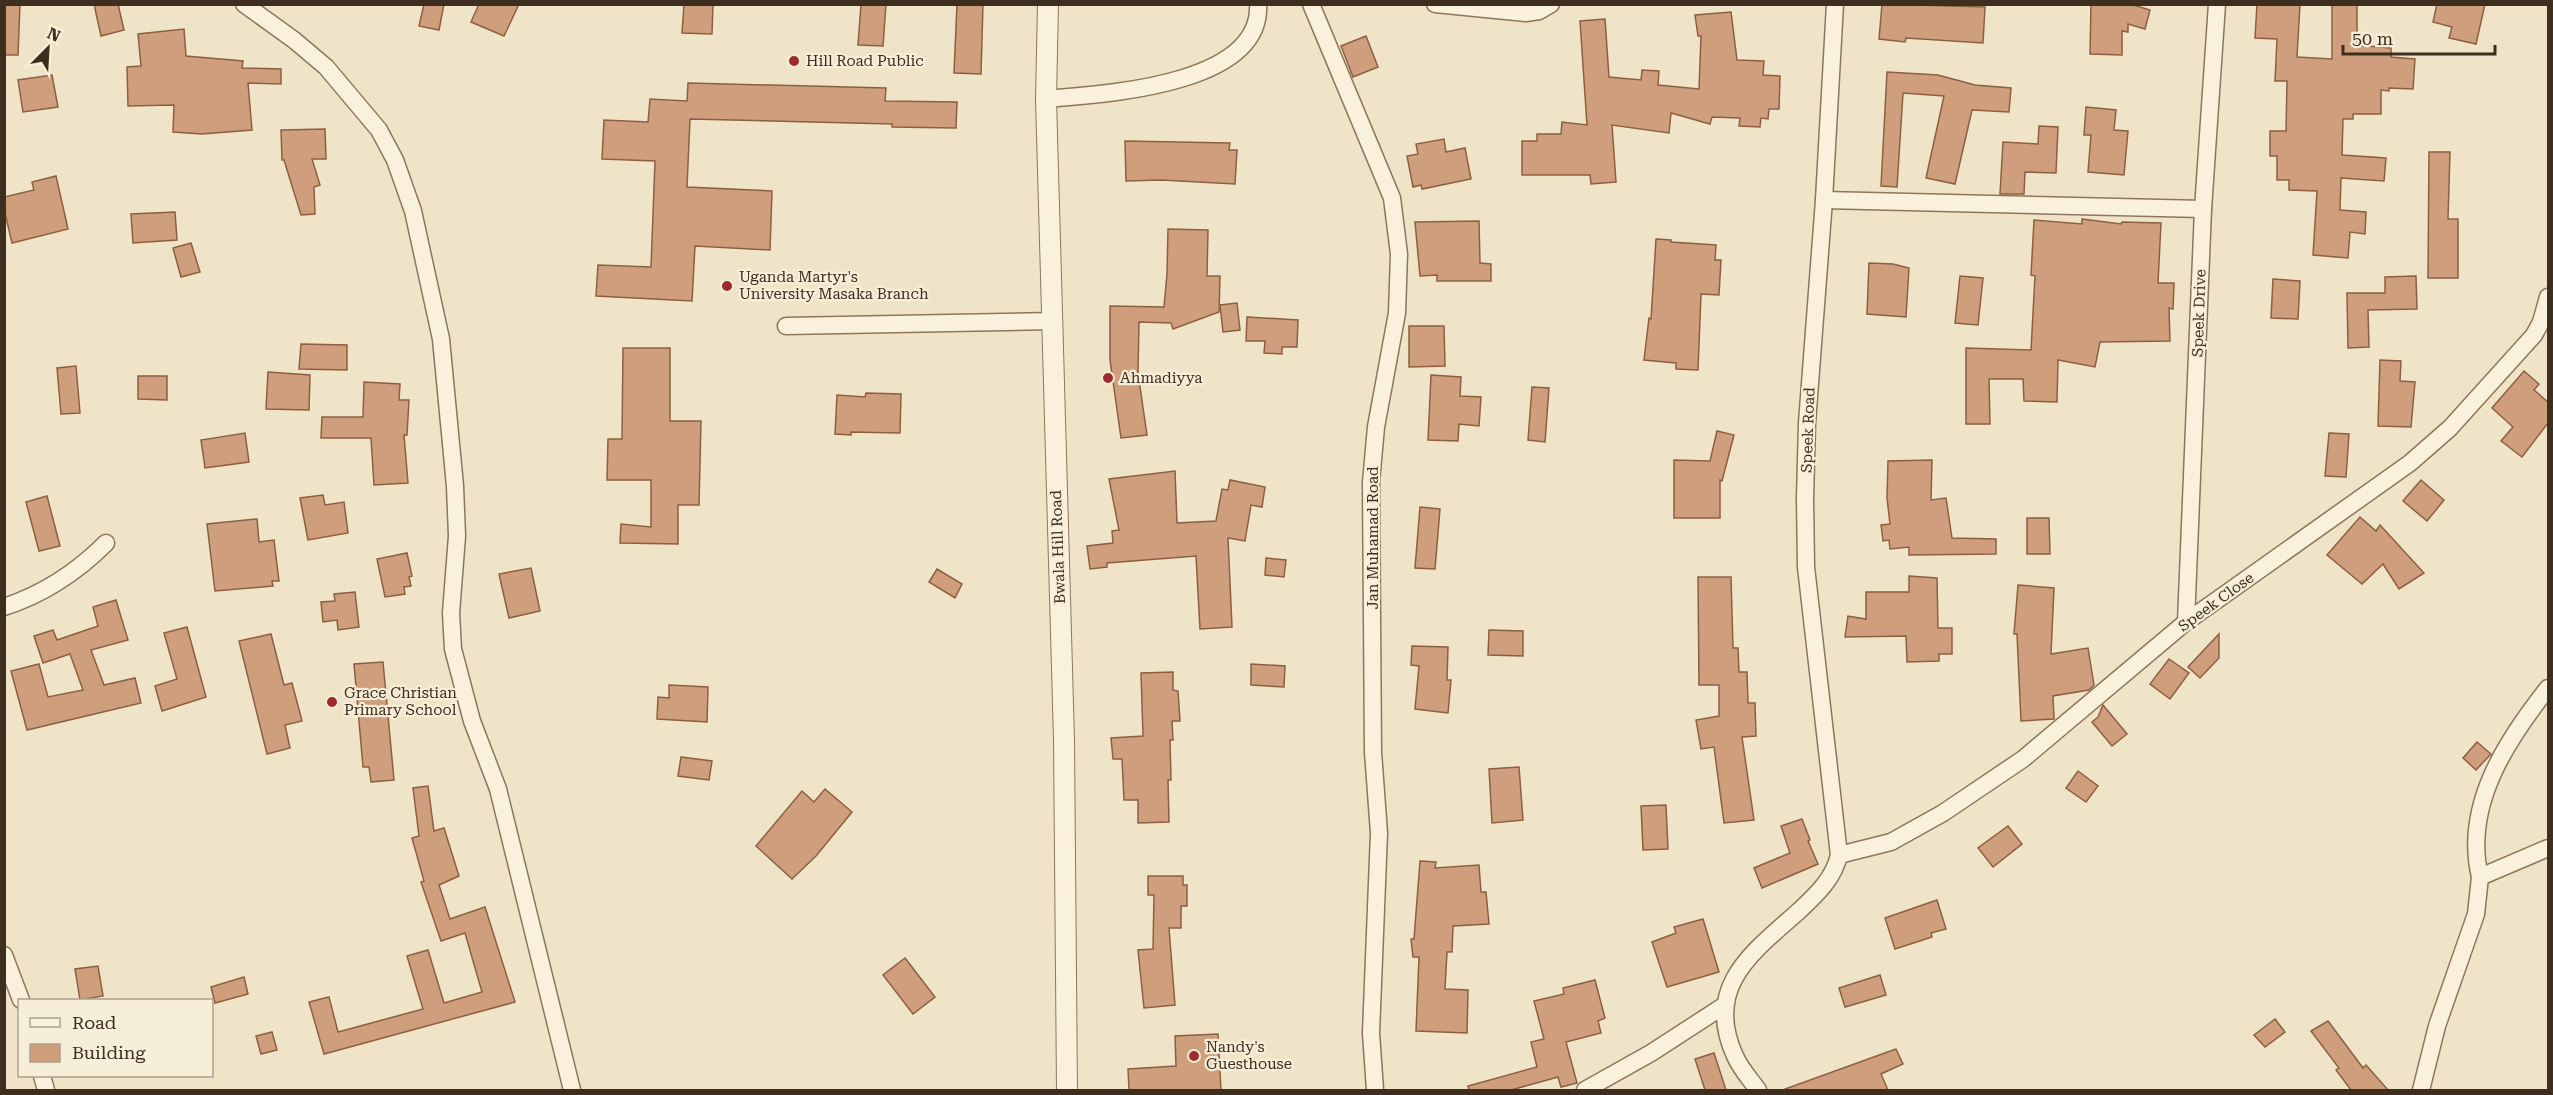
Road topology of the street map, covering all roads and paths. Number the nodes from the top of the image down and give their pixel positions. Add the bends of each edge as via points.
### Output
1 (244, 4) edge
2 (1048, 4) edge
3 (1258, 4) edge
4 (1311, 4) edge
5 (1435, 4) edge
6 (1551, 4) edge
7 (1835, 4) edge
8 (2217, 4) edge
9 (1046, 99) junction
10 (1824, 200) junction
11 (2203, 209) junction
12 (2548, 297) edge
13 (1052, 321) junction
14 (786, 326) dead end
15 (106, 543) dead end
16 (4, 607) edge
17 (2186, 622) junction
18 (2548, 688) edge
19 (2548, 848) edge
20 (1839, 855) junction
21 (2480, 877) junction
22 (4, 955) edge
23 (21, 999) edge
24 (1725, 1005) junction
25 (572, 1090) edge
26 (1066, 1090) edge
27 (1375, 1090) edge
28 (1585, 1090) edge
29 (1758, 1090) edge
30 (2421, 1090) edge

1 - 25 street via 294,40 334,76 379,130 410,201 441,339 457,536 451,613 453,649 472,721 498,789
2 - 9 street, Bwala Hill Road
3 - 9 street via 1256,28 1247,40 1231,56 1203,72 1129,91
4 - 27 street, Jan Muhamad Road via 1392,198 1399,254 1397,313 1376,427 1371,482 1373,752 1379,833 1371,1033
5 - 6 street via 1526,13
7 - 10 street, Speek Road
8 - 11 street, Speek Drive
9 - 13 street, Bwala Hill Road
10 - 11 street
10 - 20 street, Speek Road via 1807,423 1806,567
11 - 17 street, Speek Drive
12 - 17 street, Speek Close via 2534,335 2450,429 2410,463
13 - 14 street
13 - 26 street, Bwala Hill Road via 1064,740
15 - 16 street via 84,565 44,592
17 - 20 street, Speek Close via 1984,787 1891,842
18 - 21 street via 2497,763 2479,809 2476,861
19 - 21 street
20 - 24 street via 1836,870 1824,885 1736,974
21 - 30 street via 2476,914 2437,1026
22 - 23 street
24 - 28 street
24 - 29 street via 1725,1024 1735,1056

